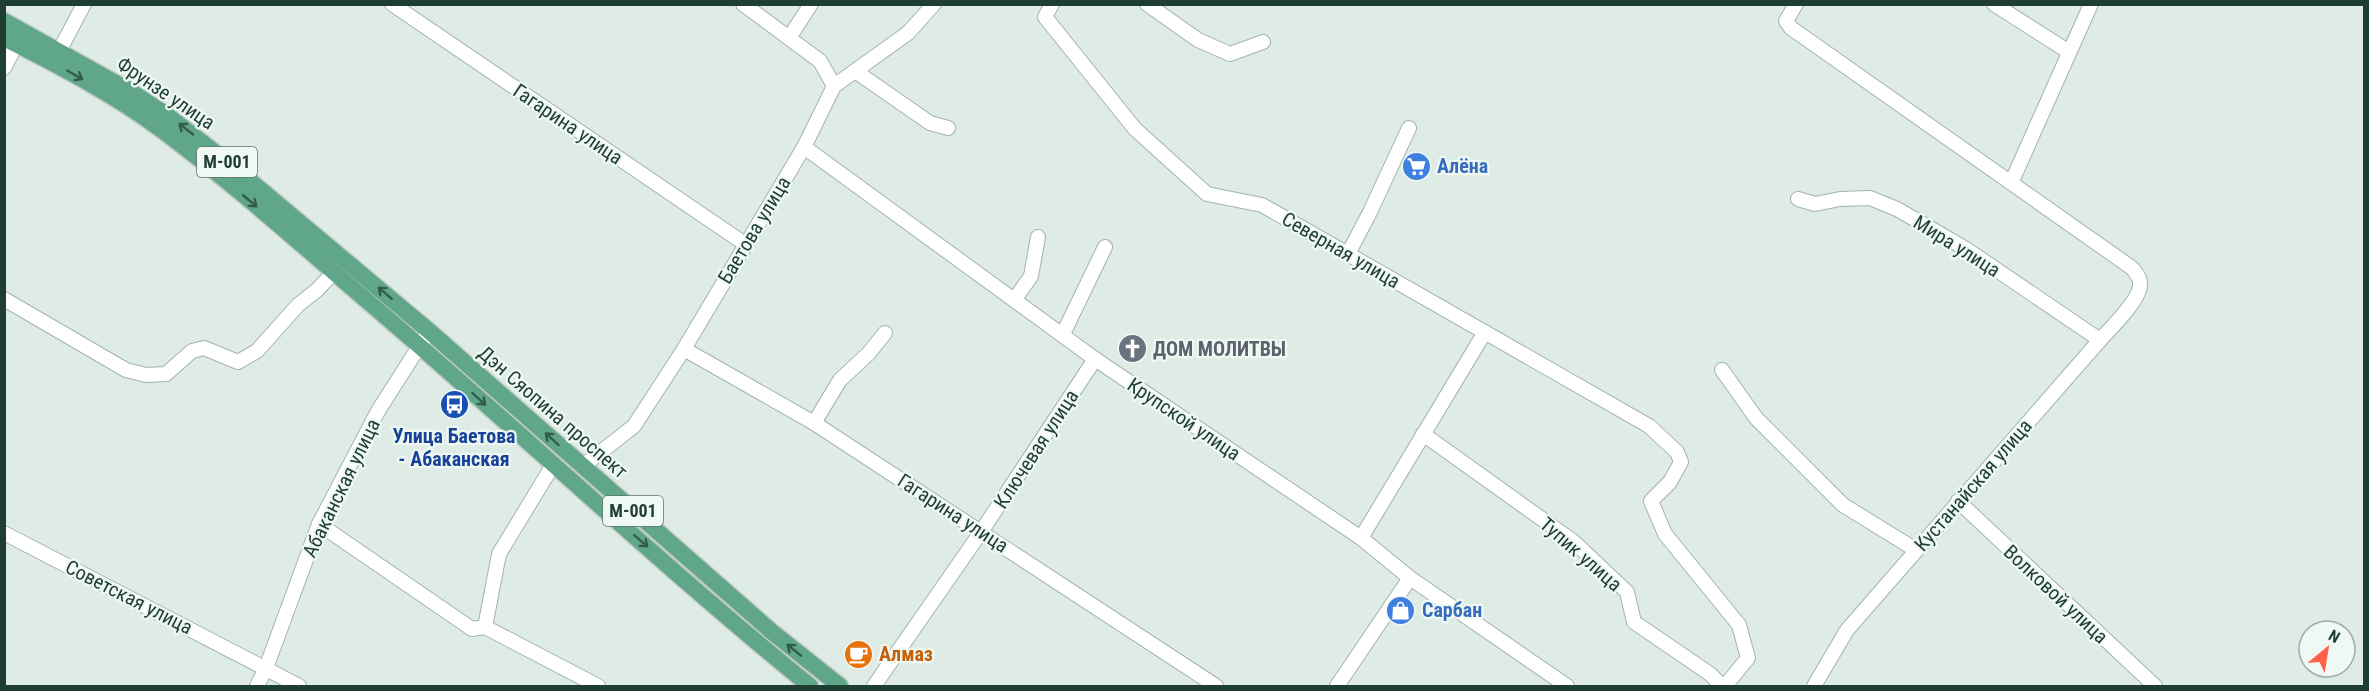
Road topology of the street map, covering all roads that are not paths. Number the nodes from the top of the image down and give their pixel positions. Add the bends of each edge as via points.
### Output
1 (84, 4) edge
2 (392, 4) edge
3 (743, 4) edge
4 (811, 4) edge
5 (934, 4) edge
6 (1052, 4) edge
7 (1147, 4) edge
8 (1797, 4) edge
9 (1994, 4) edge
10 (2091, 4) edge
11 (4, 21) edge
12 (15, 38) edge
13 (789, 38) junction
14 (1263, 42) dead end
15 (2069, 52) junction
16 (56, 57) junction
17 (4, 68) edge
18 (855, 71) junction
19 (834, 86) junction
20 (948, 128) dead end
21 (1408, 129) dead end
22 (804, 147) junction
23 (2012, 181) junction
24 (1798, 198) dead end
25 (1038, 237) dead end
26 (745, 244) junction
27 (1105, 247) dead end
28 (1348, 254) junction
29 (334, 272) junction
30 (1015, 299) junction
31 (4, 300) edge
32 (1485, 332) junction
33 (885, 333) dead end
34 (1063, 334) junction
35 (425, 338) junction
36 (2100, 340) junction
37 (684, 349) junction
38 (1095, 359) junction
39 (1722, 370) dead end
40 (814, 423) junction
41 (1423, 434) junction
42 (553, 465) junction
43 (583, 466) junction
44 (1958, 501) junction
45 (319, 524) junction
46 (981, 532) junction
47 (4, 533) edge
48 (1361, 538) junction
49 (1916, 550) junction
50 (1410, 578) junction
51 (485, 627) junction
52 (266, 668) junction
53 (819, 670) junction
54 (808, 686) edge
55 (257, 687) edge
56 (300, 687) edge
57 (598, 687) edge
58 (840, 687) edge
59 (874, 687) edge
60 (1216, 687) edge
61 (1337, 687) edge
62 (1567, 687) edge
63 (1723, 687) edge
64 (1814, 687) edge
65 (2155, 687) edge

1 - 16 street
2 - 26 street, Гагарина улица
3 - 13 street
4 - 13 street
5 - 18 street, Баетова улица via 909,33
6 - 28 street, Северная улица via 1045,16 1121,112 1207,194 1263,205
7 - 14 street via 1198,40 1230,54
8 - 23 street via 1786,21 1791,28
9 - 15 street
10 - 15 street
11 - 12 main road, Фрунзе улица / M-001
12 - 16 main road, Фрунзе улица / M-001
12 - 17 street
13 - 19 street via 820,61
15 - 23 street
16 -> 29 main road, Фрунзе улица / M-001 via 161,129
35 -> 16 main road, Фрунзе улица / M-001 via 312,231 168,116
18 - 19 street, Баетова улица
18 - 20 street via 930,123
19 - 22 street, Баетова улица
21 - 28 street
22 - 26 street, Баетова улица
22 - 30 street, Крупской улица
23 - 36 street, Кустанайская улица via 2132,268 2140,278 2140,290
24 - 36 street, Мира улица via 1815,204 1870,198 1897,209 1966,249
25 - 30 street via 1031,276
26 - 37 street, Баетова улица
27 - 34 street
28 - 32 street, Северная улица
29 - 31 street via 257,351 238,362 204,348 192,351 166,374 126,370
29 - 35 main road, Фрунзе улица / M-001
30 - 34 street, Крупской улица
32 - 41 street
32 - 63 street, Северная улица via 1649,426 1677,452 1681,462 1670,482 1651,501 1665,534 1739,625 1748,658
33 - 40 street via 840,380
34 - 38 street, Крупской улица
35 -> 42 main road, Дэн Сяопина проспект / M-001
43 -> 35 main road, Дэн Сяопина проспект / M-001
35 - 45 street, Абаканская улица via 378,411
36 - 44 street, Кустанайская улица
37 - 40 street, Гагарина улица
37 - 43 street, Баетова улица via 634,426
38 - 46 street, Ключевая улица
38 - 48 street, Крупской улица
39 - 49 street via 1756,418 1843,505
40 - 46 street, Гагарина улица
41 - 48 street
41 - 63 street, Тупик улица via 1574,542 1627,592 1634,622
42 - 51 street via 499,554
42 -> 54 main road, Дэн Сяопина проспект / M-001
53 -> 43 main road, Дэн Сяопина проспект / M-001
44 - 49 street, Кустанайская улица
44 - 65 street, Волковой улица
45 - 51 street via 472,629
45 - 52 street, Абаканская улица
46 - 59 street, Ключевая улица
46 - 60 street, Гагарина улица
47 - 52 street, Советская улица
48 - 50 street, Крупской улица
49 - 64 street, Кустанайская улица via 1847,630
50 - 61 street
50 - 62 street, Крупской улица
51 - 57 street
52 - 55 street, Абаканская улица
52 - 56 street, Советская улица
53 - 54 street
53 - 58 main road, Дэн Сяопина проспект / M-001

